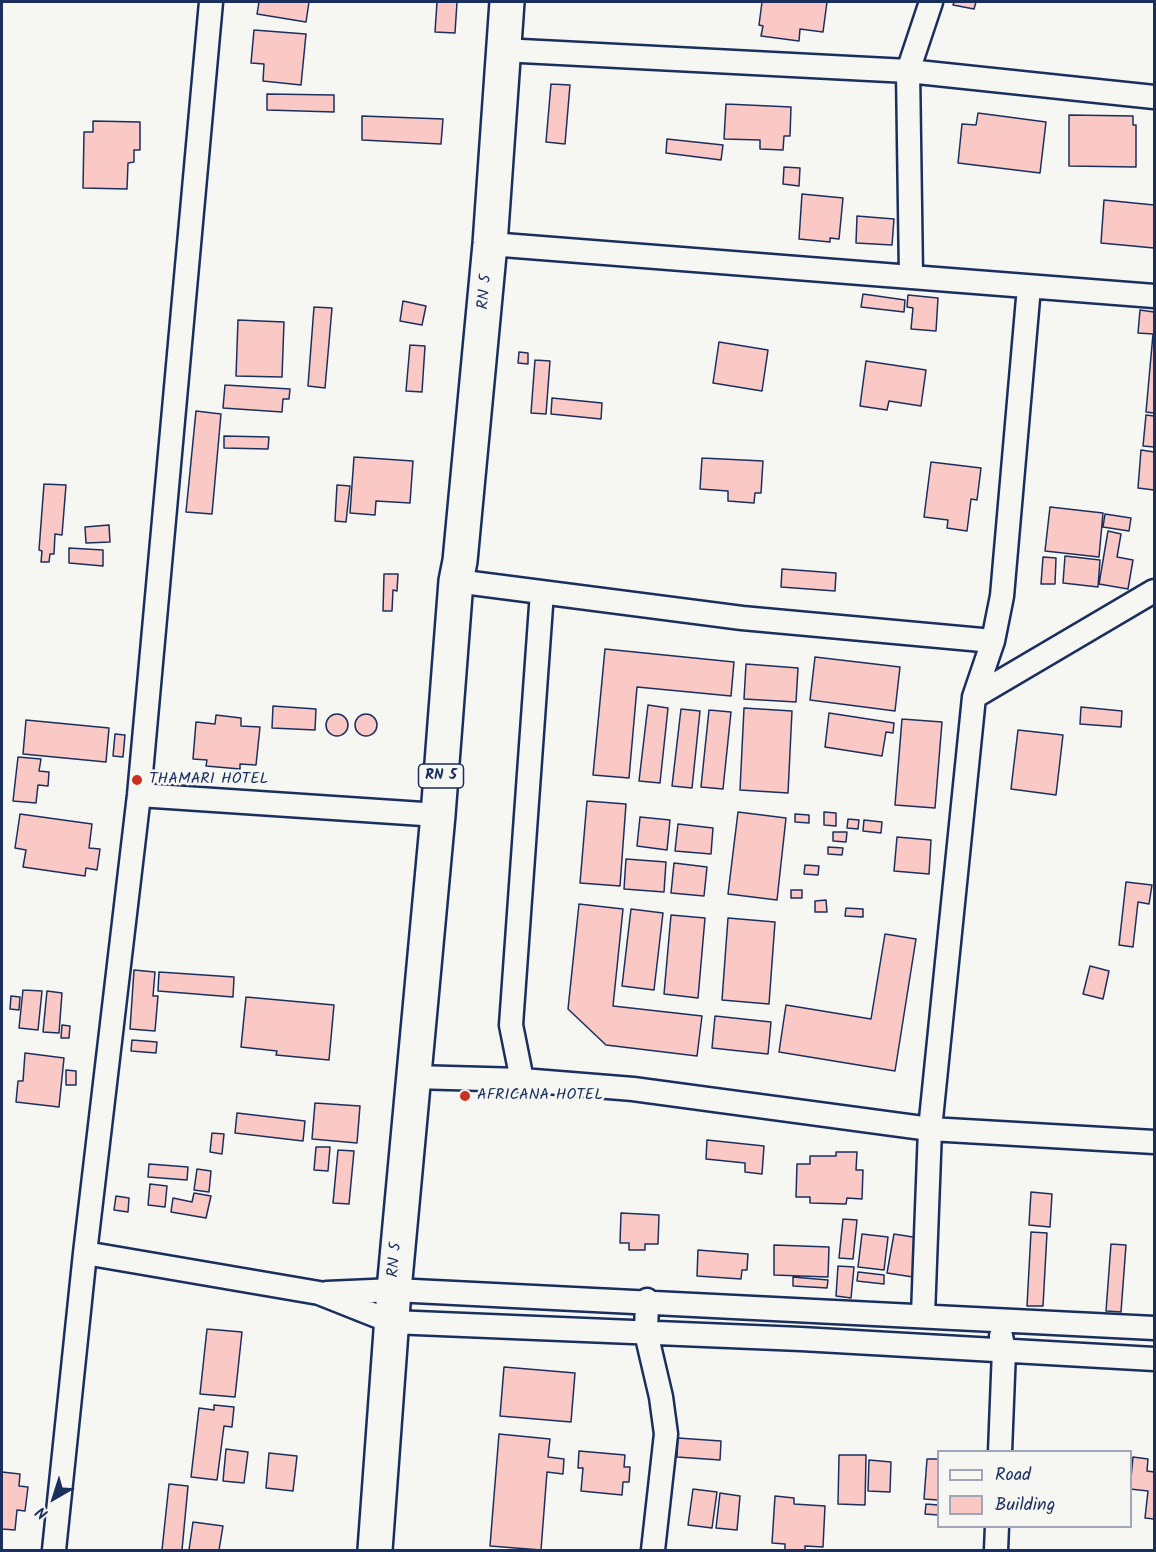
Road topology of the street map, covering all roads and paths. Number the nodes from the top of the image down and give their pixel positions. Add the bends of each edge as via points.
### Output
1 (211, 2) edge
2 (507, 2) edge
3 (931, 2) edge
4 (502, 50) junction
5 (908, 71) junction
6 (1155, 97) edge
7 (490, 243) junction
8 (911, 275) junction
9 (1029, 287) junction
10 (1155, 296) edge
11 (456, 581) junction
12 (1155, 591) edge
13 (542, 592) junction
14 (993, 642) junction
15 (974, 698) junction
16 (139, 795) junction
17 (438, 815) junction
18 (413, 1077) junction
19 (522, 1080) junction
20 (930, 1129) junction
21 (1155, 1142) edge
22 (85, 1253) junction
23 (394, 1290) junction
24 (319, 1293) junction
25 (646, 1300) junction
26 (923, 1315) junction
27 (999, 1320) junction
28 (392, 1322) junction
29 (1155, 1328) edge
30 (646, 1333) junction
31 (1004, 1350) junction
32 (1155, 1359) edge
33 (1000, 1450) edge
34 (997, 1528) edge
35 (54, 1551) edge
36 (375, 1551) edge
37 (652, 1551) edge
38 (996, 1551) edge

1 - 16 street
2 - 4 main road, RN 5 / RN 5
3 - 5 street
4 - 5 street
4 - 7 main road, RN 5 / RN 5
5 - 6 street
5 - 8 street
7 - 8 street
7 - 11 main road, RN 5 / RN 5
8 - 9 street
9 - 10 street
9 - 14 street via 1002,596
11 - 13 street
11 - 17 main road, RN 5 / RN 5
12 - 15 street
13 - 14 street via 753,619
13 - 19 street via 512,1025
14 - 15 street
15 - 20 street
16 - 17 street
16 - 22 street
17 - 18 main road, RN 5 / RN 5
18 - 19 street
18 - 23 main road, RN 5 / RN 5
19 - 20 street via 633,1089
20 - 21 street
20 - 26 street
22 - 24 street
22 - 35 street
23 - 24 street
23 - 25 street
23 - 28 main road, RN 5 / RN 5
24 - 28 street
25 - 26 street
25 - 30 street
26 - 27 street
27 - 29 street
27 - 31 street
28 - 30 street
28 - 36 main road, RN 5 / RN 5
30 - 31 street
30 - 37 street via 666,1434
31 - 32 street
31 - 33 street
34 - 38 street

